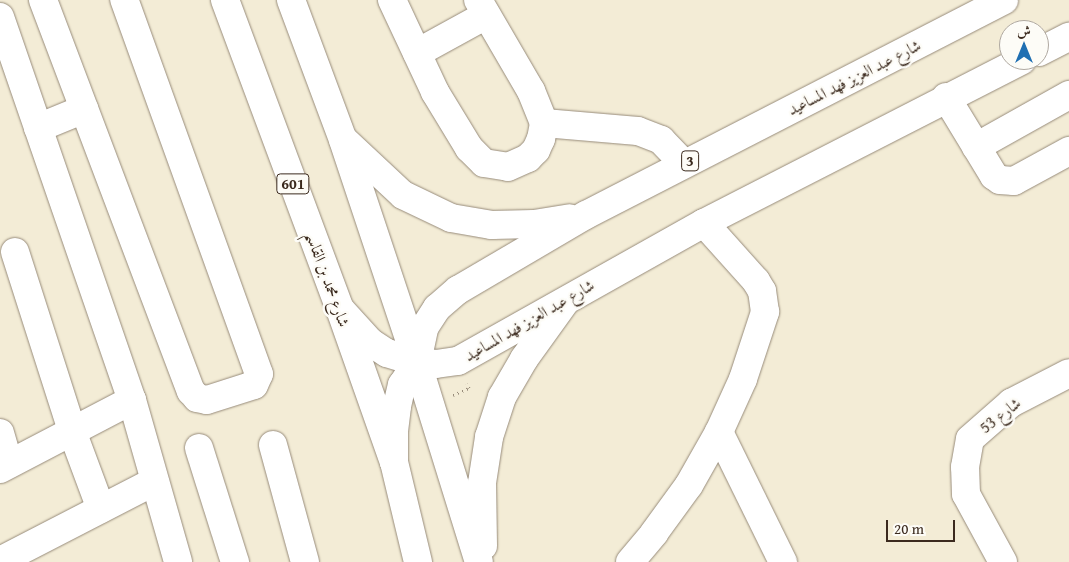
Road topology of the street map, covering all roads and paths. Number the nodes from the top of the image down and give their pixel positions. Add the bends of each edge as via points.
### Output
1 (43, 0) edge
2 (124, 0) edge
3 (225, 0) edge
4 (291, 0) edge
5 (392, 0) edge
6 (1004, 0) edge
7 (482, 8) edge
8 (0, 17) edge
9 (1067, 42) edge
10 (5, 45) edge
11 (1049, 48) edge
12 (417, 53) junction
13 (1001, 70) edge
14 (1069, 95) edge
15 (946, 97) junction
16 (84, 109) junction
17 (544, 123) junction
18 (38, 128) junction
19 (344, 140) junction
20 (976, 147) junction
21 (1069, 151) edge
22 (684, 164) junction
23 (586, 215) junction
24 (704, 223) junction
25 (15, 252) dead end
26 (570, 296) junction
27 (340, 309) junction
28 (417, 362) junction
29 (1069, 373) edge
30 (132, 400) junction
31 (72, 431) junction
32 (719, 432) junction
33 (0, 433) edge
34 (273, 445) dead end
35 (199, 448) dead end
36 (394, 462) junction
37 (5, 467) edge
38 (155, 481) junction
39 (101, 508) junction
40 (0, 561) edge
41 (178, 562) edge
42 (235, 562) edge
43 (305, 562) edge
44 (418, 562) edge
45 (479, 562) edge
46 (484, 562) edge
47 (630, 562) edge
48 (782, 562) edge
49 (1003, 562) edge

1 - 16 main road
2 - 16 main road via 257,370 258,378 254,385 207,400 194,395
3 - 27 main road, شارع محمد بن القاسم / 601
4 - 19 main road
5 - 12 main road
6 - 22 main road, شارع عبد العزيز فهد المساعيد / 3
7 - 12 main road
7 - 17 main road via 531,91
8 - 10 main road
9 - 11 main road
10 - 18 main road
12 - 17 main road via 435,92 469,148 484,163 508,167 528,158 541,139
13 - 15 main road, شارع عبد العزيز فهد المساعيد
14 - 20 main road
15 - 20 main road
15 - 24 main road, شارع عبد العزيز فهد المساعيد
16 - 18 main road
17 - 22 main road via 638,131 661,140
18 - 30 main road
19 - 23 main road via 403,195 451,218 492,225 534,224
19 - 28 main road
20 - 21 main road via 994,176 1007,182
22 - 23 main road, شارع عبد العزيز فهد المساعيد / 3
23 - 28 main road, شارع عبد العزيز فهد المساعيد / 3 via 458,290 437,308 424,328
24 - 26 main road, شارع عبد العزيز فهد المساعيد
24 - 32 main road via 756,281 765,301 763,323
25 - 31 main road
26 - 28 main road, شارع عبد العزيز فهد المساعيد via 458,361
26 - 46 main road via 524,359 502,397 490,437 482,483
27 - 28 main road via 370,342 387,353
27 - 36 main road, شارع محمد بن القاسم / 601
28 - 36 main road via 402,385 396,406
28 - 45 main road
29 - 49 main road, شارع 53 via 1011,403 970,439 965,467 966,494
30 - 31 main road
30 - 38 main road
31 - 37 main road
31 - 39 main road
32 - 47 main road via 689,485
32 - 48 main road
33 - 37 main road
34 - 43 main road
35 - 42 main road
36 - 44 main road, شارع محمد بن القاسم / 601
38 - 39 main road
38 - 41 main road
39 - 40 main road

